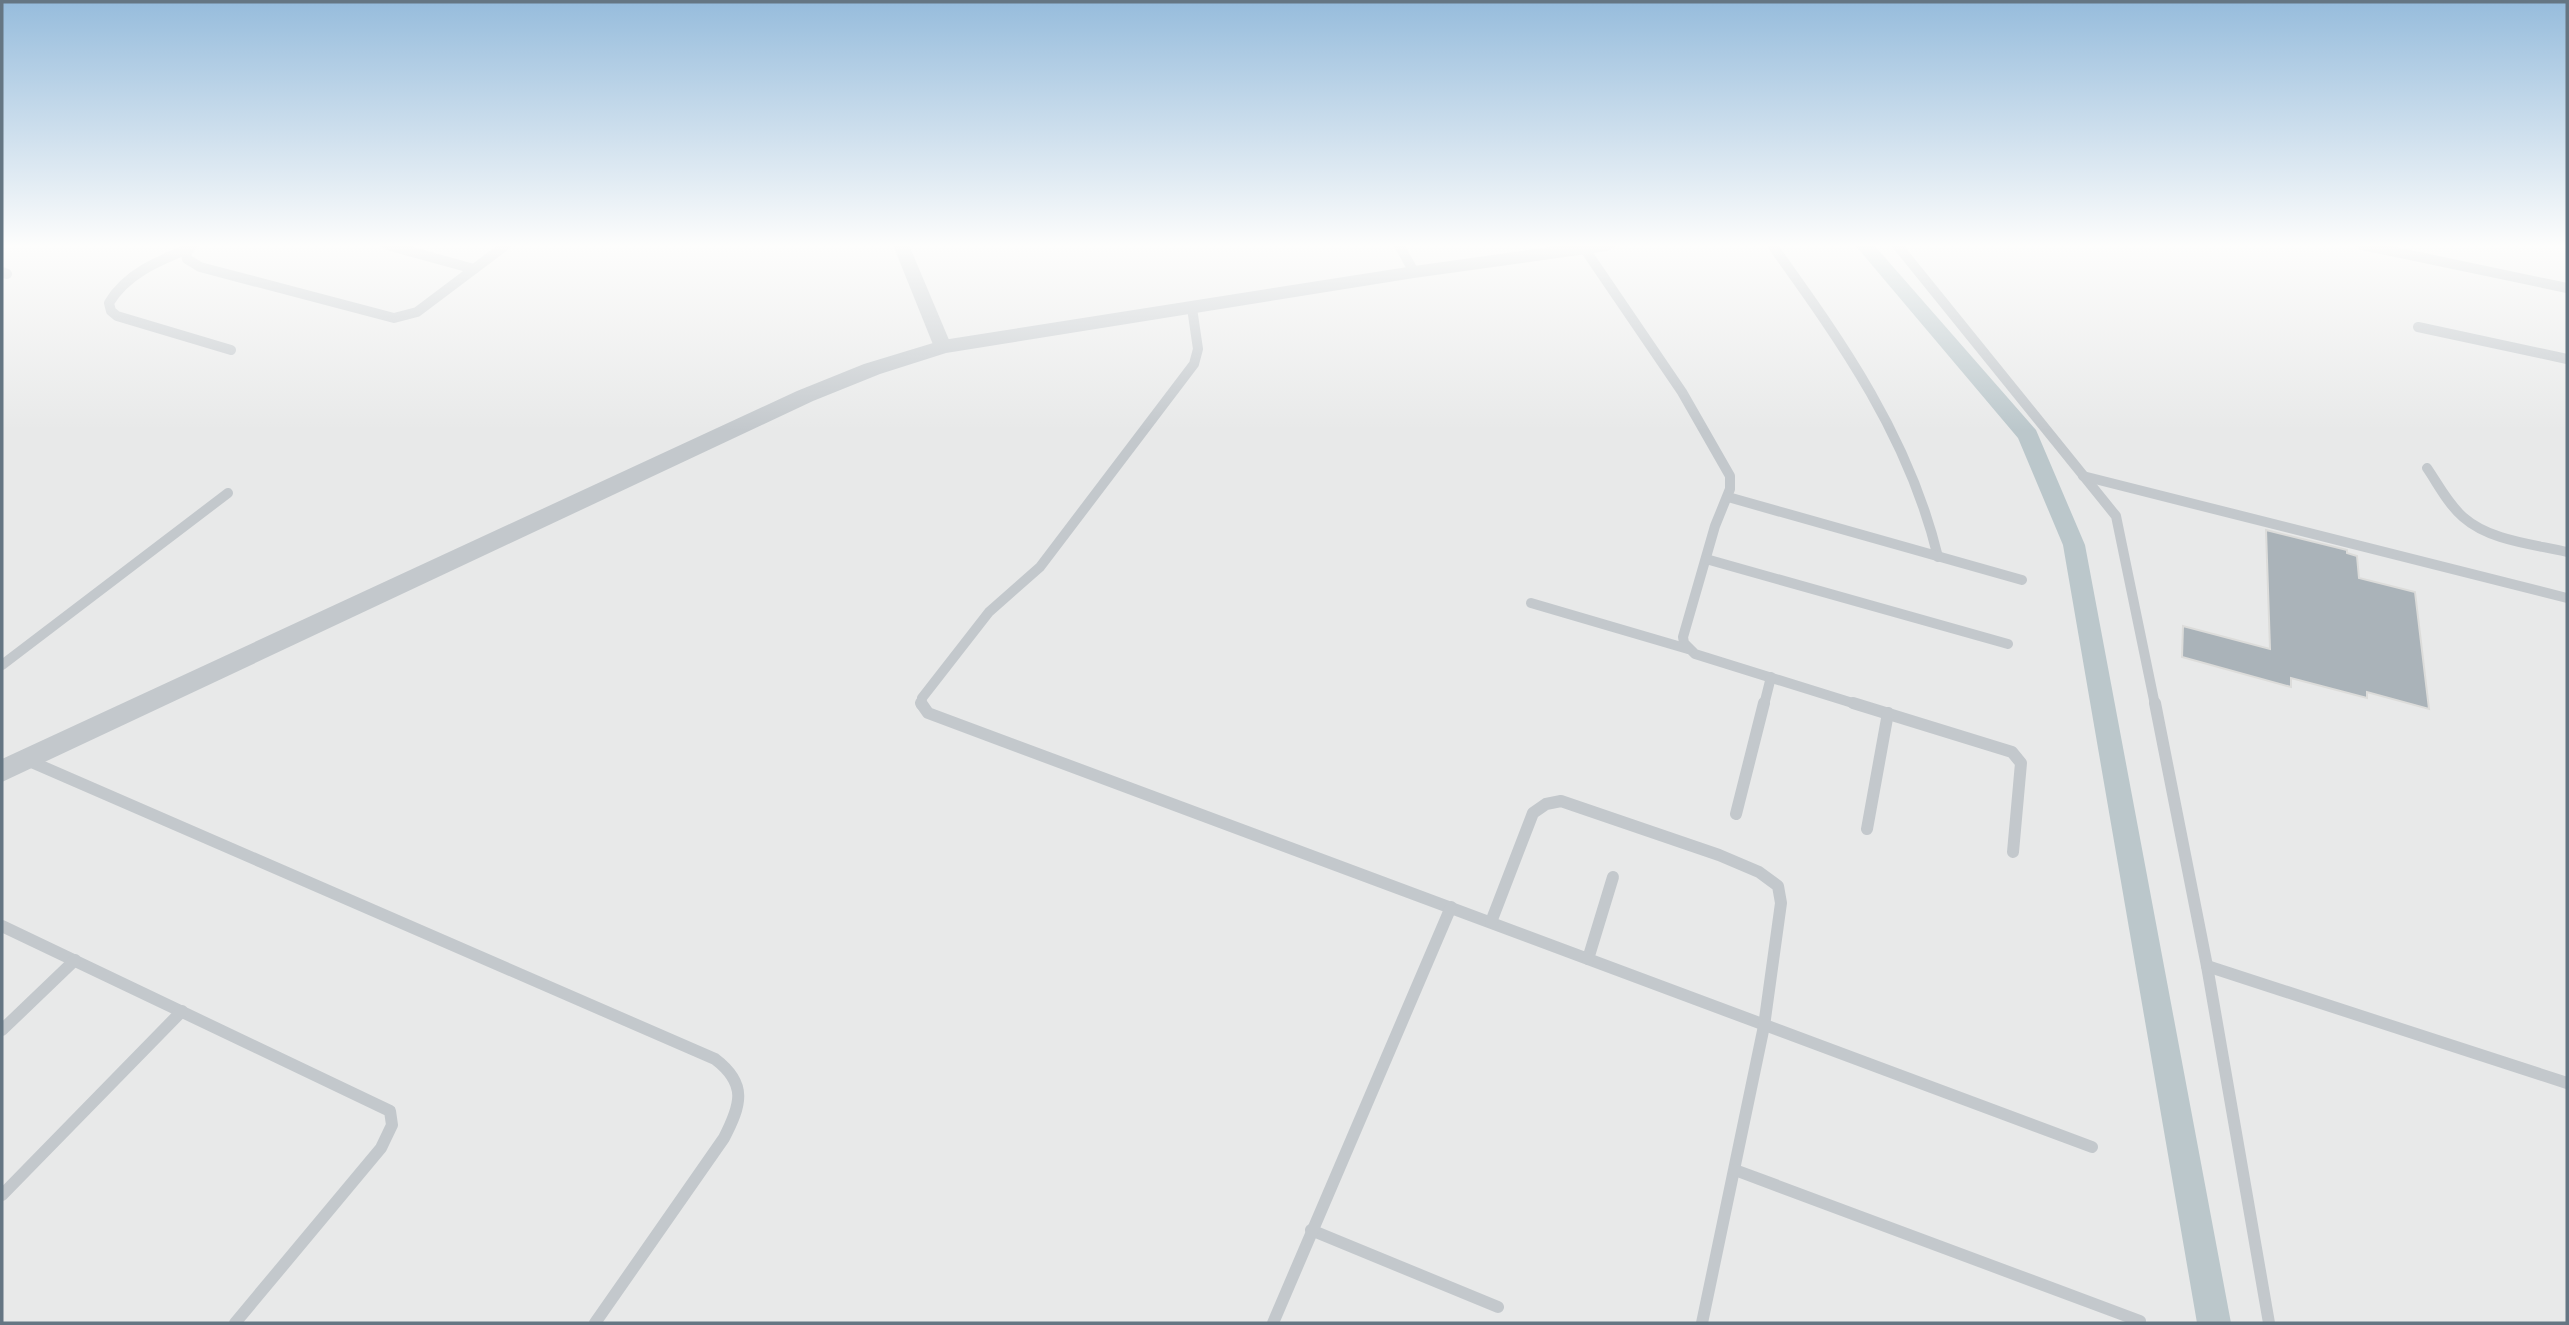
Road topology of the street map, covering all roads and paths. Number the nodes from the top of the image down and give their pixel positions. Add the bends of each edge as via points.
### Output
1 (110, 307) edge
2 (352, 307) edge
3 (423, 307) edge
4 (926, 307) edge
5 (1199, 307) edge
6 (1624, 307) edge
7 (1817, 307) edge
8 (1946, 307) edge
9 (1192, 308) junction
10 (2418, 327) dead end
11 (943, 347) junction
12 (231, 350) dead end
13 (2567, 359) edge
14 (2427, 468) dead end
15 (2083, 476) junction
16 (228, 493) dead end
17 (1728, 497) junction
18 (2567, 552) edge
19 (1938, 556) junction
20 (1706, 559) junction
21 (2022, 580) dead end
22 (2567, 598) edge
23 (1531, 603) dead end
24 (2008, 643) dead end
25 (1688, 649) junction
26 (2, 665) edge
27 (1771, 677) junction
28 (1888, 713) junction
29 (26, 760) junction
30 (2, 771) edge
31 (1736, 814) dead end
32 (1867, 829) dead end
33 (2013, 852) dead end
34 (1614, 877) dead end
35 (1451, 907) junction
36 (1491, 922) junction
37 (2, 926) edge
38 (1588, 959) junction
39 (75, 961) junction
40 (2207, 966) junction
41 (182, 1011) junction
42 (1764, 1026) junction
43 (2, 1030) edge
44 (2567, 1083) edge
45 (2092, 1147) dead end
46 (1735, 1171) junction
47 (2, 1195) edge
48 (1311, 1230) junction
49 (1498, 1307) dead end
50 (2140, 1321) dead end
51 (235, 1323) edge
52 (595, 1323) edge
53 (1273, 1323) edge
54 (1702, 1323) edge
55 (2269, 1323) edge

1 - 12 lane via 117,316
2 - 3 lane via 394,318
4 - 11 street
5 - 9 street
6 - 17 lane via 1726,467
7 - 19 lane via 1875,399 1928,509
8 - 15 lane
9 - 11 street
9 - 35 lane via 1198,349 1194,364 1040,567 989,612 960,646 926,692 923,709 946,722
10 - 13 lane
11 - 29 street via 805,396
14 - 18 lane via 2471,524
15 - 22 lane
15 - 40 lane via 2116,516 2122,535
16 - 26 lane
17 - 19 lane
17 - 20 lane
19 - 21 lane
20 - 24 lane
20 - 25 lane via 1683,637
23 - 25 lane
25 - 27 lane
27 - 28 lane
27 - 31 lane
28 - 32 lane
28 - 33 lane via 2017,754 2021,763
29 - 30 street
29 - 52 lane via 729,1068 740,1095 724,1138
34 - 38 lane
35 - 36 lane
35 - 48 lane
36 - 38 lane
36 - 42 lane via 1533,813 1552,801 1719,855 1765,876 1782,896
37 - 39 lane
38 - 42 lane
39 - 41 lane
39 - 43 lane
40 - 44 lane
40 - 55 lane
41 - 47 lane
41 - 51 lane via 383,1107 392,1116 381,1148
42 - 45 lane
42 - 46 lane
46 - 50 lane
46 - 54 lane
48 - 49 lane
48 - 53 lane

